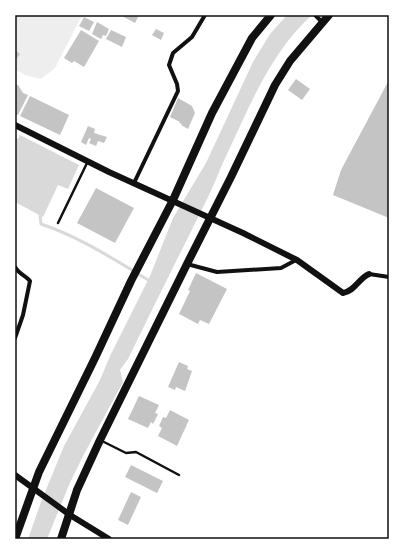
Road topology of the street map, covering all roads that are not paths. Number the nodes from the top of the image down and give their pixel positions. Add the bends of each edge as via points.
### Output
1 (205, 15) edge
2 (271, 15) edge
3 (315, 15) edge
4 (329, 15) edge
5 (322, 22) junction
6 (15, 125) edge
7 (88, 161) junction
8 (134, 183) junction
9 (173, 200) junction
10 (211, 218) junction
11 (58, 223) dead end
12 (296, 260) junction
13 (187, 264) junction
14 (15, 267) edge
15 (369, 274) joint
16 (389, 277) edge
17 (15, 338) edge
18 (100, 440) junction
19 (15, 475) edge
20 (180, 475) dead end
21 (33, 489) junction
22 (70, 515) junction
23 (15, 539) edge
24 (61, 539) edge
25 (109, 539) edge

1 - 8 street via 192,37 173,53 169,65 178,91
2 - 9 main road via 252,38 220,99
3 - 5 street
4 - 5 main road
5 - 10 main road via 290,60 275,85
6 - 7 street
7 - 8 street
7 - 11 lane
8 - 9 street
9 - 10 street
9 - 21 main road via 131,281
10 - 12 street
10 - 13 main road
12 - 13 street via 281,268 217,272
12 - 15 street via 343,293 349,292
13 - 18 main road
14 - 17 street via 30,281
15 - 16 street
18 - 20 lane via 126,453 136,452
18 - 22 main road via 77,490
19 - 21 street
21 - 22 street
21 - 23 main road
22 - 24 main road
22 - 25 street

